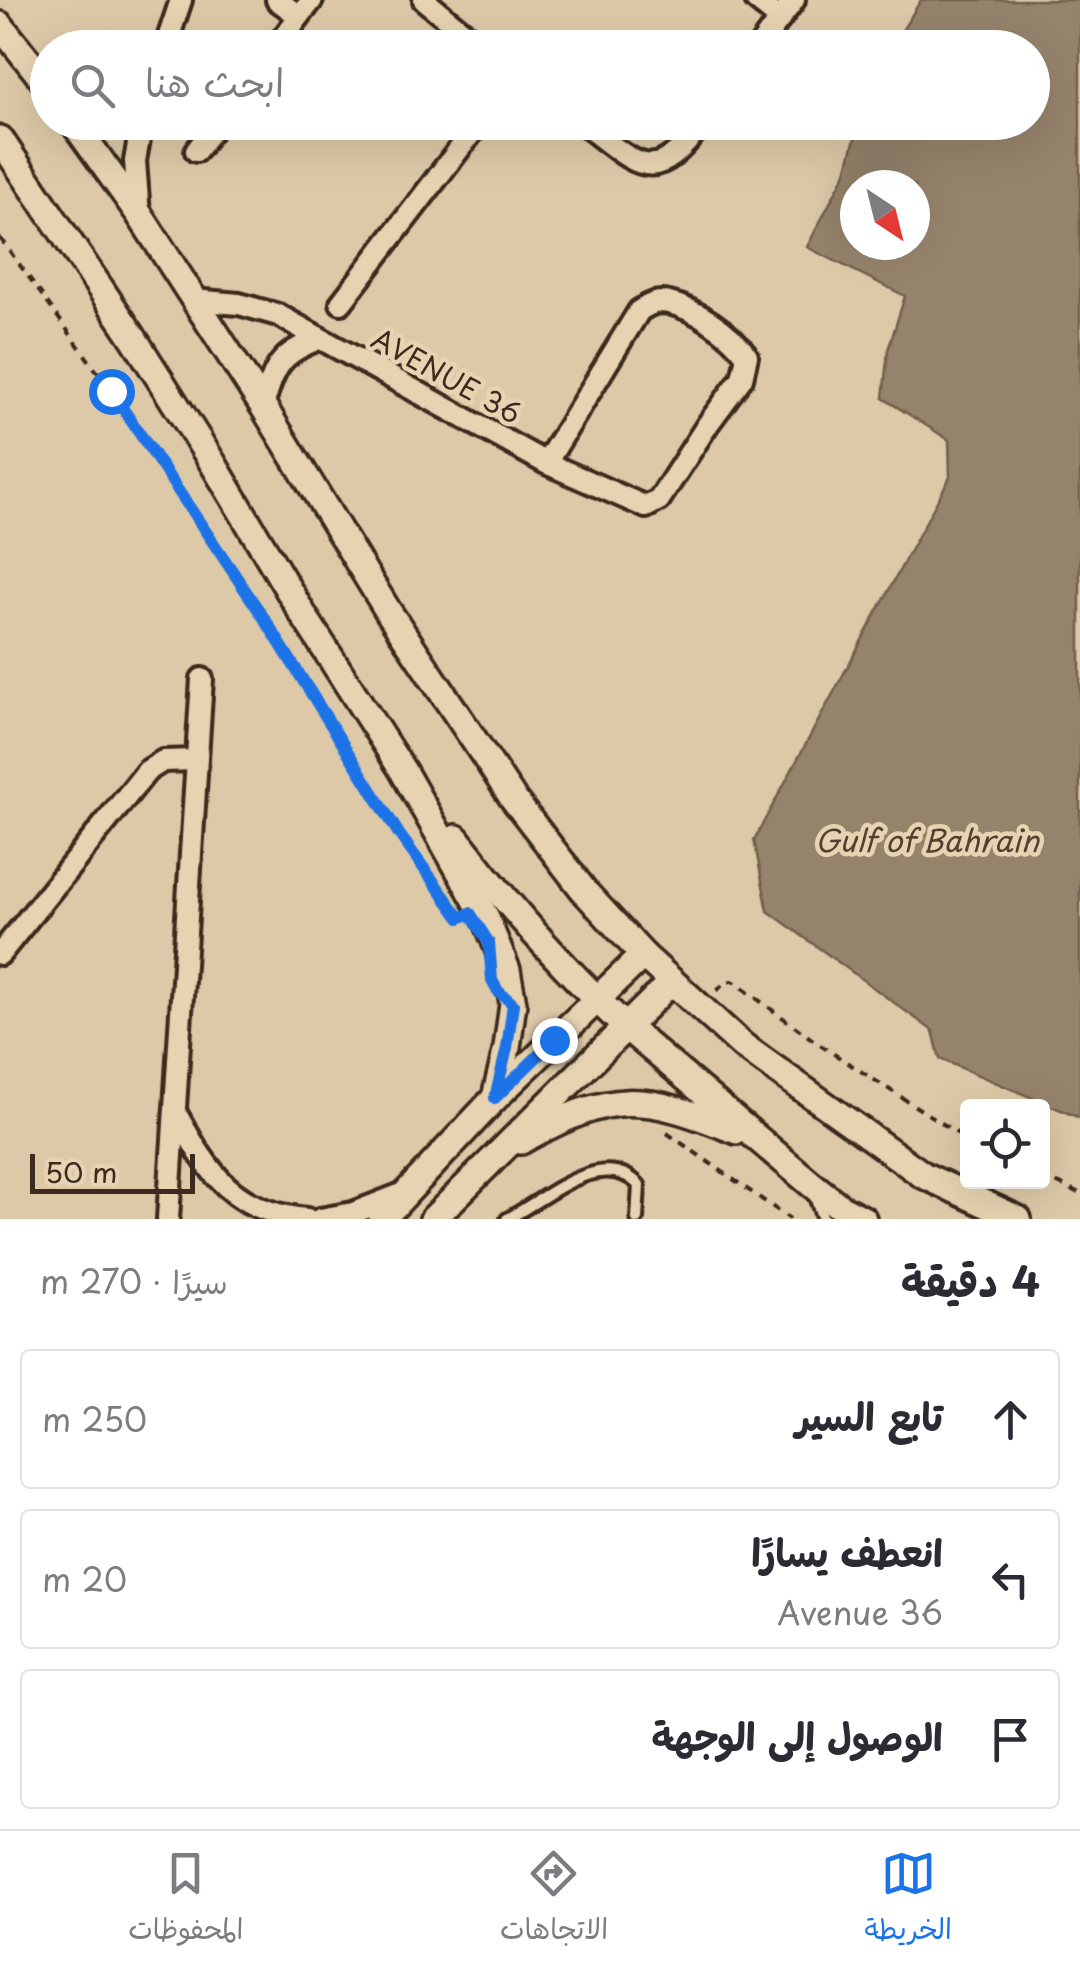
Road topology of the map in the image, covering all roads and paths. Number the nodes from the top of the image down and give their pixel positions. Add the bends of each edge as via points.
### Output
1 (181, 0) edge
2 (277, 0) edge
3 (424, 0) edge
4 (756, 0) edge
5 (794, 0) edge
6 (306, 8) edge
7 (780, 18) junction
8 (0, 26) edge
9 (172, 30) edge
10 (290, 30) edge
11 (461, 30) edge
12 (771, 30) edge
13 (30, 64) edge
14 (0, 139) edge
15 (87, 140) edge
16 (139, 140) edge
17 (204, 140) edge
18 (466, 140) edge
19 (605, 140) edge
20 (690, 140) edge
21 (196, 151) dead end
22 (0, 172) edge
23 (139, 214) junction
24 (66, 235) junction
25 (0, 238) edge
26 (193, 300) junction
27 (341, 304) dead end
28 (319, 339) junction
29 (263, 406) junction
30 (546, 463) junction
31 (202, 679) dead end
32 (196, 760) junction
33 (404, 771) junction
34 (450, 905) dead end
35 (0, 954) edge
36 (643, 955) junction
37 (671, 982) junction
38 (596, 1000) junction
39 (701, 1009) junction
40 (625, 1026) junction
41 (495, 1098) junction
42 (176, 1113) junction
43 (661, 1128) dead end
44 (960, 1135) edge
45 (760, 1140) junction
46 (495, 1156) junction
47 (1050, 1180) edge
48 (810, 1183) junction
49 (1080, 1193) edge
50 (404, 1194) junction
51 (168, 1219) edge
52 (307, 1219) edge
53 (320, 1219) edge
54 (382, 1219) edge
55 (433, 1219) edge
56 (508, 1219) edge
57 (637, 1219) edge
58 (790, 1219) edge
59 (823, 1219) edge
60 (863, 1219) edge
61 (1018, 1219) edge

1 - 9 street
2 - 6 street
3 - 11 street
4 - 7 street
5 - 7 street
6 - 10 street
7 - 12 street
8 - 13 street
14 - 24 street
15 - 23 street
16 - 23 street
17 - 21 street
18 - 27 street
19 - 20 street via 638,164 658,165 676,158
22 - 24 street
23 - 26 street
24 - 33 street
25 - 34 path via 154,453
26 - 28 street, AVENUE 36 via 259,308
26 - 29 street
28 - 29 street via 285,354
28 - 30 street, AVENUE 36
29 - 36 street via 512,797
30 - 30 street, AVENUE 36 via 646,507 659,500 742,378 747,356 707,320 668,302 638,310
31 - 32 street
32 - 35 street via 163,762 147,771
32 - 42 street
33 - 38 street via 493,886
33 - 41 street via 485,916 507,970 513,1004
36 - 37 street
36 - 38 street
37 - 39 street
37 - 40 street
38 - 40 street
38 - 41 street
39 - 44 path via 724,982 733,981
39 - 61 street via 922,1175
40 - 45 street
40 - 46 street
41 - 50 street
42 - 51 street
42 - 52 street via 216,1178 244,1202
43 - 58 path
45 - 46 street via 680,1108 624,1100 563,1118
45 - 48 street
46 - 55 street
47 - 49 path
48 - 59 lane
48 - 60 street
50 - 53 street
50 - 54 street
56 - 57 lane via 580,1176 612,1172 628,1174 639,1185

